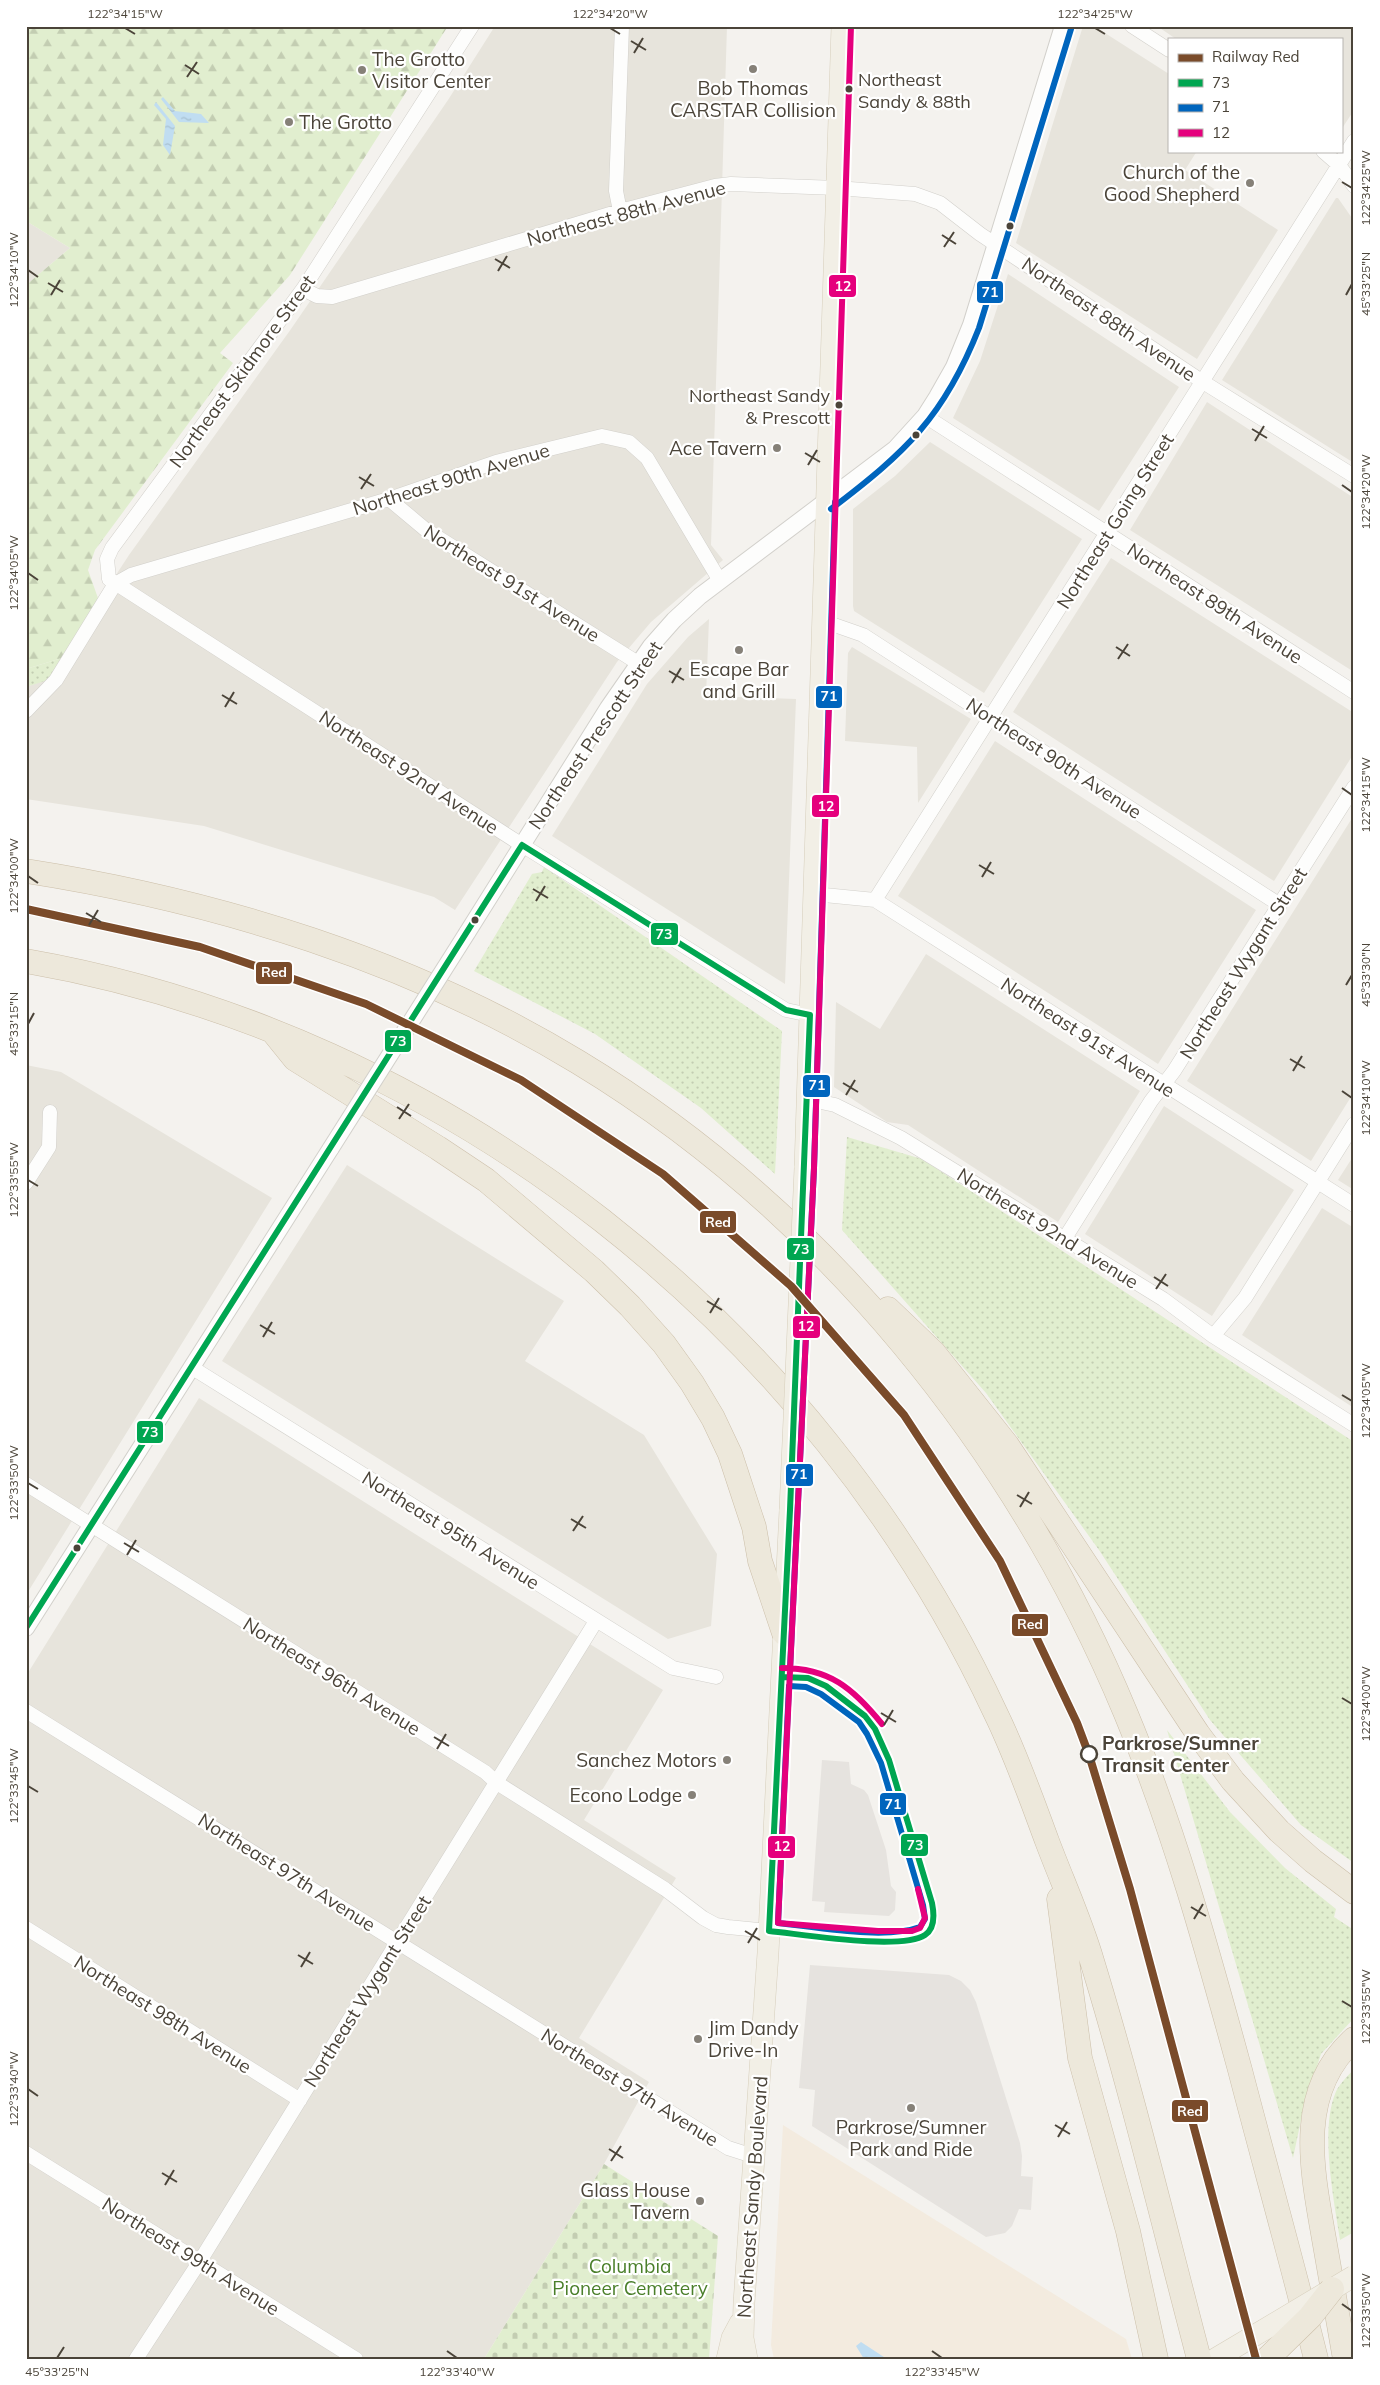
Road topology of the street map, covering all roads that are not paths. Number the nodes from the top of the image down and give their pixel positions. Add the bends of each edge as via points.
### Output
1 (472, 26) edge
2 (622, 26) edge
3 (842, 26) edge
4 (1063, 26) edge
5 (1132, 26) edge
6 (1168, 49) edge
7 (1354, 141) edge
8 (1324, 152) edge
9 (1339, 165) junction
10 (1354, 186) edge
11 (837, 188) junction
12 (620, 211) junction
13 (996, 245) junction
14 (303, 289) junction
15 (1203, 382) junction
16 (925, 416) junction
17 (1354, 476) edge
18 (389, 499) junction
19 (826, 502) junction
20 (1107, 533) junction
21 (720, 580) junction
22 (115, 584) junction
23 (823, 621) junction
24 (638, 663) junction
25 (1354, 692) edge
26 (26, 710) edge
27 (990, 717) junction
28 (1354, 787) edge
29 (522, 844) junction
30 (26, 871) edge
31 (814, 894) junction
32 (875, 900) junction
33 (1280, 905) junction
34 (26, 961) edge
35 (810, 1015) junction
36 (271, 1030) junction
37 (1163, 1085) junction
38 (807, 1099) junction
39 (50, 1112) dead end
40 (1354, 1124) edge
41 (1317, 1182) junction
42 (26, 1183) edge
43 (1354, 1205) edge
44 (1065, 1238) junction
45 (844, 1279) junction
46 (1213, 1336) junction
47 (191, 1367) junction
48 (1354, 1425) edge
49 (26, 1484) edge
50 (91, 1526) junction
51 (596, 1621) junction
52 (26, 1628) edge
53 (784, 1633) junction
54 (716, 1677) dead end
55 (26, 1711) edge
56 (497, 1783) junction
57 (1054, 1858) junction
58 (1354, 1892) edge
59 (26, 1928) edge
60 (769, 1930) junction
61 (397, 1941) junction
62 (1354, 2039) edge
63 (300, 2100) junction
64 (26, 2153) edge
65 (753, 2156) junction
66 (200, 2261) junction
67 (1354, 2276) edge
68 (1332, 2289) junction
69 (743, 2318) junction
70 (136, 2359) edge
71 (356, 2359) edge
72 (727, 2359) edge
73 (747, 2359) edge
74 (1156, 2359) edge
75 (1199, 2359) edge
76 (1216, 2359) edge
77 (1267, 2359) edge
78 (1316, 2359) edge
79 (1345, 2359) edge

1 - 14 street, Northeast Skidmore Street
2 - 12 street via 616,191
3 - 11 main road, Northeast Sandy Boulevard
4 - 13 street, Northeast Prescott Street
5 - 6 street
7 - 9 street, Northeast Going Street
8 - 9 street
9 - 10 street
9 - 15 street, Northeast Going Street
11 - 12 street, Northeast 88th Avenue via 731,184
11 - 13 street, Northeast 88th Avenue via 926,197 952,211
11 - 19 main road, Northeast Sandy Boulevard
12 - 14 street, Northeast 88th Avenue via 332,297 318,296
13 - 15 street, Northeast 88th Avenue
13 - 16 street, Northeast Prescott Street via 963,348
14 - 22 street, Northeast Skidmore Street via 112,548 107,572
15 - 17 street, Northeast 88th Avenue
15 - 20 street, Northeast Going Street
16 - 19 street, Northeast Prescott Street via 880,462
16 - 20 street, Northeast 89th Avenue
18 - 21 street, Northeast 90th Avenue via 496,462 602,436 621,438 647,458
18 - 22 street, Northeast 90th Avenue via 131,575
18 - 24 street, Northeast 91st Avenue via 426,530
19 - 21 street, Northeast Prescott Street
19 - 23 main road, Northeast Sandy Boulevard
20 - 25 street, Northeast 89th Avenue
20 - 27 street, Northeast Going Street
21 - 24 street, Northeast Prescott Street via 674,620
22 - 26 street via 56,680
22 - 29 street, Northeast 92nd Avenue
23 - 27 street, Northeast 90th Avenue via 863,635
23 - 31 main road, Northeast Sandy Boulevard
24 - 29 street, Northeast Prescott Street
27 - 32 street, Northeast Going Street
27 - 33 street, Northeast 90th Avenue
28 - 33 street, Northeast Wygant Street
29 - 35 street, Northeast 92nd Avenue via 786,1010
29 - 47 street, Northeast Prescott Street, bridge
30 - 45 highway via 145,893 257,923 416,980 499,1019 576,1061 673,1125 762,1198
31 - 32 street, Northeast 91st Avenue
31 - 35 main road, Northeast Sandy Boulevard
32 - 37 street, Northeast 91st Avenue
33 - 37 street, Northeast Wygant Street
34 - 36 highway via 164,994
35 - 38 main road, Northeast Sandy Boulevard
36 - 53 highway via 296,1059 486,1180 594,1272 664,1344 697,1390 730,1454
36 - 57 highway via 406,1092 505,1150 646,1254 696,1298 762,1365 827,1440 912,1557 999,1719
37 - 41 street, Northeast 91st Avenue
37 - 44 street, Northeast Wygant Street
38 - 44 street, Northeast 92nd Avenue via 835,1105 901,1138
38 - 53 main road, Northeast Sandy Boulevard, bridge
39 - 42 street via 49,1147
40 - 41 street
41 - 43 street, Northeast 91st Avenue
41 - 46 street via 1245,1298
44 - 46 street, Northeast 92nd Avenue via 1163,1299
45 - 58 highway via 871,1296 914,1332 989,1421 1041,1493 1198,1734 1233,1781 1284,1836
45 - 78 highway via 920,1366 1019,1506 1076,1607 1125,1712 1166,1819 1200,1929
46 - 48 street, Northeast 92nd Avenue
47 - 50 street, Northeast Prescott Street
47 - 51 street, Northeast 95th Avenue
49 - 50 street, Northeast 96th Avenue
50 - 52 street, Northeast Prescott Street
50 - 56 street, Northeast 96th Avenue via 485,1772
51 - 54 street, Northeast 95th Avenue via 673,1668
51 - 56 street, Northeast Wygant Street
53 - 60 main road, Northeast Sandy Boulevard
55 - 61 street, Northeast 97th Avenue
56 - 60 street, Northeast 96th Avenue via 665,1889 703,1918 716,1925
56 - 61 street, Northeast Wygant Street
57 - 74 highway via 1080,2058 1128,2231
57 - 75 highway via 1091,1956
59 - 63 street, Northeast 98th Avenue
60 - 65 main road, Northeast Sandy Boulevard
61 - 63 street, Northeast Wygant Street
61 - 65 street, Northeast 97th Avenue via 728,2148
62 - 79 highway via 1323,2082 1314,2109 1311,2137 1313,2178
63 - 66 street, Northeast Wygant Street
64 - 66 street, Northeast 99th Avenue
65 - 69 main road, Northeast Sandy Boulevard
66 - 70 street, Northeast Wygant Street
66 - 71 street, Northeast 99th Avenue
67 - 68 main road, bridge
68 - 76 main road, bridge
68 - 77 highway, bridge via 1310,2317
69 - 72 main road via 732,2338
69 - 73 main road, Northeast Sandy Boulevard

